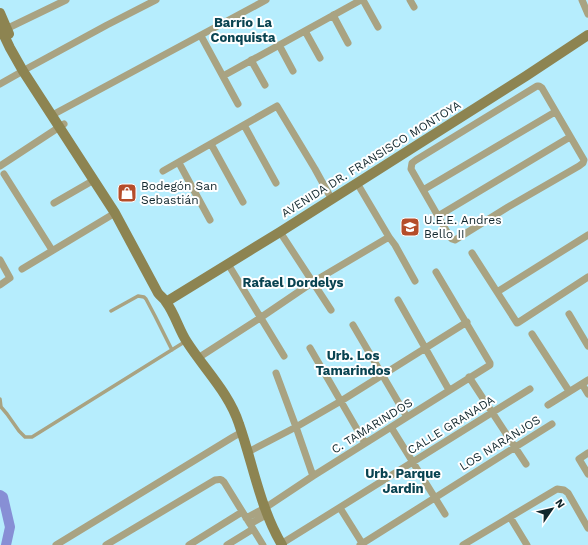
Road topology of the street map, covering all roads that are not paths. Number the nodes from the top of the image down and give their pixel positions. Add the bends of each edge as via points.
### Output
1 (66, 0) edge
2 (156, 0) edge
3 (266, 0) edge
4 (362, 0) edge
5 (410, 0) edge
6 (582, 0) edge
7 (414, 8) dead end
8 (0, 13) edge
9 (588, 14) edge
10 (332, 15) junction
11 (378, 27) dead end
12 (2, 30) edge
13 (305, 31) junction
14 (588, 35) edge
15 (201, 36) junction
16 (348, 43) dead end
17 (279, 45) junction
18 (320, 58) dead end
19 (251, 60) junction
20 (25, 70) junction
21 (293, 71) dead end
22 (223, 76) junction
23 (526, 76) junction
24 (0, 84) edge
25 (265, 84) dead end
26 (534, 88) junction
27 (238, 104) dead end
28 (556, 112) junction
29 (56, 113) junction
30 (61, 125) junction
31 (244, 125) junction
32 (570, 137) junction
33 (211, 144) junction
34 (178, 163) junction
35 (0, 166) edge
36 (163, 171) dead end
37 (4, 174) dead end
38 (94, 180) junction
39 (276, 183) dead end
40 (357, 183) junction
41 (423, 190) junction
42 (331, 198) junction
43 (243, 202) dead end
44 (54, 203) dead end
45 (115, 213) junction
46 (438, 216) junction
47 (210, 220) dead end
48 (280, 232) junction
49 (588, 235) edge
50 (389, 237) junction
51 (52, 250) junction
52 (472, 253) dead end
53 (0, 260) edge
54 (228, 264) junction
55 (22, 269) dead end
56 (436, 272) dead end
57 (588, 277) edge
58 (415, 281) dead end
59 (313, 282) junction
60 (0, 285) edge
61 (497, 292) junction
62 (398, 300) dead end
63 (166, 302) junction
64 (331, 310) dead end
65 (111, 311) dead end
66 (569, 314) dead end
67 (260, 318) junction
68 (467, 322) junction
69 (353, 325) dead end
70 (532, 334) dead end
71 (186, 341) junction
72 (588, 346) edge
73 (310, 348) dead end
74 (425, 348) junction
75 (172, 350) junction
76 (284, 356) dead end
77 (198, 358) junction
78 (276, 374) dead end
79 (382, 375) junction
80 (470, 377) junction
81 (585, 382) edge
82 (530, 389) dead end
83 (449, 390) junction
84 (569, 392) junction
85 (588, 394) edge
86 (0, 400) edge
87 (341, 401) junction
88 (548, 405) dead end
89 (0, 407) edge
90 (492, 412) junction
91 (407, 417) junction
92 (552, 424) dead end
93 (296, 426) junction
94 (391, 427) junction
95 (242, 432) junction
96 (365, 443) junction
97 (515, 447) junction
98 (248, 452) junction
99 (588, 453) edge
100 (413, 462) junction
101 (526, 464) dead end
102 (588, 474) edge
103 (313, 476) junction
104 (435, 498) junction
105 (340, 508) junction
106 (267, 511) junction
107 (445, 514) dead end
108 (510, 517) junction
109 (248, 521) junction
110 (588, 528) edge
111 (361, 544) edge
112 (56, 545) edge
113 (106, 545) edge
114 (189, 545) edge
115 (227, 545) edge
116 (263, 545) edge
117 (282, 545) edge
118 (463, 545) edge
119 (527, 545) edge

1 - 12 street
2 - 20 street
3 - 15 street
4 - 10 street
4 - 11 street
5 - 7 street
6 - 9 street
8 - 12 main road
10 - 13 street
10 - 16 street
12 - 20 main road
13 - 17 street
13 - 18 street
14 - 23 main road, AVENIDA DR. FRANSISCO MONTOYA
15 - 22 street
15 - 29 street
17 - 19 street
17 - 21 street
19 - 22 street
19 - 25 street
20 - 24 street
20 - 29 main road
20 - 30 main road
22 - 27 street
23 - 26 street
23 - 40 main road, AVENIDA DR. FRANSISCO MONTOYA
26 - 28 street via 541,87
26 - 41 street via 413,162 411,169
28 - 32 street
28 - 41 street
29 - 30 main road
30 - 35 street
30 - 38 main road
30 - 63 main road via 119,207 164,291
31 - 33 street
31 - 39 street
31 - 42 street via 277,106
32 - 46 street
32 - 46 street via 584,160 581,165 455,240 451,238
33 - 34 street
33 - 43 street
34 - 36 street
34 - 47 street
37 - 51 street
38 - 44 street
38 - 45 main road
40 - 42 main road, AVENIDA DR. FRANSISCO MONTOYA
40 - 50 street
41 - 46 street
42 - 48 main road, AVENIDA DR. FRANSISCO MONTOYA
45 - 51 street
45 - 63 main road via 158,293
48 - 54 main road, AVENIDA DR. FRANSISCO MONTOYA
48 - 59 street
49 - 61 street
50 - 58 street
50 - 59 street
51 - 55 street
52 - 61 street
53 - 60 street via 10,278
54 - 63 main road, AVENIDA DR. FRANSISCO MONTOYA
54 - 67 street
56 - 68 street
57 - 61 street via 518,322
59 - 64 street
59 - 67 street
62 - 74 street
63 - 71 main road
65 - 75 lane via 138,296 144,297
66 - 72 street
67 - 76 street
67 - 77 street
68 - 74 street
68 - 80 street, C. TAMARINDOS via 490,363
69 - 79 street
70 - 84 street
71 - 75 lane
71 - 77 main road
73 - 87 street
74 - 79 street
74 - 83 street
75 - 89 lane via 32,436 25,437 19,432
77 - 95 main road via 226,396
78 - 93 street
79 - 87 street
79 - 91 street
80 - 83 street, C. TAMARINDOS
80 - 90 street
81 - 84 street
81 - 85 street
82 - 90 street, CALLE GRANADA
83 - 91 street, C. TAMARINDOS
84 - 88 street
86 - 89 lane
87 - 93 street
87 - 96 street
90 - 97 street
90 - 100 street, CALLE GRANADA
91 - 94 street, C. TAMARINDOS
92 - 97 street, LOS NARANJOS
93 - 98 street
93 - 103 street
94 - 96 street, C. TAMARINDOS
94 - 100 street
95 - 98 main road
95 - 112 street
96 - 103 street, C. TAMARINDOS
97 - 101 street
97 - 104 street, LOS NARANJOS
98 - 106 main road
99 - 102 street via 579,459
100 - 104 street
100 - 105 street, CALLE GRANADA
103 - 106 street, C. TAMARINDOS
104 - 107 street
104 - 111 street, LOS NARANJOS
105 - 111 street
105 - 117 street, CALLE GRANADA
106 - 109 street, C. TAMARINDOS
106 - 117 main road
108 - 110 street via 557,489 568,493
108 - 118 street
108 - 119 street
109 - 113 street via 224,482 219,479
109 - 114 street
109 - 115 street
109 - 116 street

